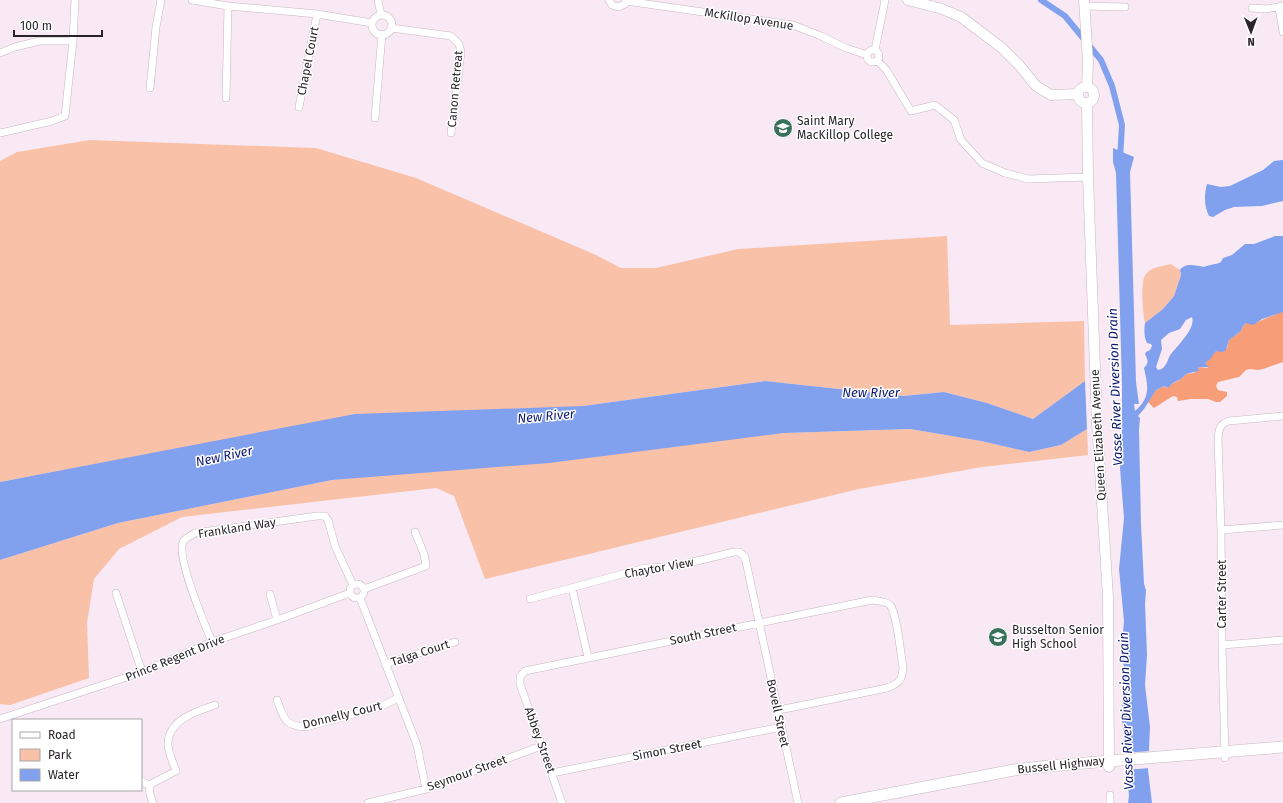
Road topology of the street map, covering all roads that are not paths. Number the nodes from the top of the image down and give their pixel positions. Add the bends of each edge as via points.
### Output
1 (75, 0) edge
2 (161, 0) edge
3 (192, 0) edge
4 (378, 0) edge
5 (609, 0) edge
6 (885, 0) edge
7 (908, 0) edge
8 (626, 1) edge
9 (1091, 5) edge
10 (228, 6) junction
11 (1125, 7) dead end
12 (1281, 7) edge
13 (1252, 8) dead end
14 (317, 14) junction
15 (381, 15) junction
16 (372, 23) junction
17 (391, 28) junction
18 (1283, 32) edge
19 (382, 34) junction
20 (73, 41) junction
21 (875, 50) junction
22 (0, 53) edge
23 (867, 55) junction
24 (878, 61) junction
25 (1087, 86) junction
26 (150, 88) dead end
27 (1078, 94) junction
28 (226, 98) dead end
29 (1087, 103) junction
30 (299, 107) dead end
31 (375, 118) dead end
32 (0, 133) edge
33 (451, 133) dead end
34 (1088, 177) junction
35 (1283, 416) edge
36 (1283, 524) edge
37 (1221, 530) junction
38 (415, 532) dead end
39 (353, 585) junction
40 (572, 588) junction
41 (364, 589) junction
42 (116, 593) dead end
43 (350, 593) junction
44 (270, 594) dead end
45 (360, 598) junction
46 (530, 599) dead end
47 (277, 620) junction
48 (758, 622) junction
49 (1283, 640) edge
50 (212, 642) junction
51 (455, 642) dead end
52 (1222, 645) junction
53 (588, 657) junction
54 (385, 664) junction
55 (142, 672) junction
56 (520, 677) joint
57 (398, 698) junction
58 (277, 700) dead end
59 (215, 704) dead end
60 (778, 710) junction
61 (0, 719) edge
62 (781, 728) junction
63 (541, 746) junction
64 (1283, 747) edge
65 (1283, 753) edge
66 (1225, 755) junction
67 (1109, 764) junction
68 (552, 773) junction
69 (142, 782) edge
70 (149, 785) junction
71 (426, 789) junction
72 (868, 800) edge
73 (154, 803) edge
74 (368, 803) edge
75 (562, 803) edge
76 (798, 803) edge
77 (841, 803) edge
78 (879, 803) edge

1 - 20 street
2 - 26 street
3 - 10 street
4 - 15 street
5 - 8 street, McKillop Avenue via 612,5 618,7
6 - 21 street
7 - 27 street via 961,17 1002,48 1036,86 1051,95
8 - 23 street, McKillop Avenue via 793,25
9 - 11 street
9 - 25 street via 1085,19
10 - 14 street
10 - 28 street
12 - 13 street
12 - 18 street
14 - 16 street
14 - 30 street, Chapel Court
15 - 16 street
15 - 17 street via 389,18
16 - 19 street via 374,30
17 - 19 street via 388,33
17 - 33 street, Canon Retreat via 451,36 458,44 461,52
19 - 31 street
20 - 22 street via 39,41
20 - 32 street via 65,116
21 - 23 street via 869,51
21 - 24 street via 880,54
23 - 24 street via 870,61
24 - 34 street via 887,71 911,111 935,105 954,120 962,140 982,163 1028,179
25 - 27 street via 1081,88
25 - 29 street via 1095,94
27 - 29 street via 1082,102
29 - 34 street, Queen Elizabeth Avenue
34 - 67 street, Queen Elizabeth Avenue via 1096,417 1108,597
35 - 37 street, Carter Street via 1229,421 1220,425 1218,439
36 - 37 street
37 - 52 street, Carter Street
38 - 41 street via 426,566
39 - 41 street via 358,584
39 - 43 street
39 - 50 street, Frankland Way via 335,546 325,516 195,534 182,543 182,551 193,594
40 - 46 street, Chaytor View
40 - 48 street, Chaytor View via 645,568 672,567 740,552 745,557
40 - 53 street
41 - 45 street
42 - 55 street
43 - 45 street via 353,597
43 - 47 street, Prince Regent Drive
44 - 47 street
45 - 54 street
47 - 50 street, Prince Regent Drive
48 - 53 street, South Street
48 - 60 street, Bovell Street
48 - 60 street, South Street via 872,600 890,605 894,614 903,668 898,684
49 - 52 street
50 - 55 street, Prince Regent Drive
51 - 54 street, Talga Court
52 - 66 street, Carter Street
53 - 56 street, South Street via 525,671
54 - 57 street
55 - 61 street, Prince Regent Drive
56 - 63 street, Abbey Street via 520,684
57 - 58 street, Donnelly Court via 380,707 306,727 290,724 284,718
57 - 71 street via 417,745
59 - 70 street via 190,714 173,729 168,737 168,745 176,771
60 - 62 street, Bovell Street
62 - 68 street, Simon Street
62 - 76 street, Bovell Street
63 - 68 street, Abbey Street
63 - 71 street, Seymour Street
64 - 66 main road, Bussell Highway
65 - 66 main road, Bussell Highway
66 - 67 main road, Bussell Highway
67 - 72 main road, Bussell Highway via 1014,770
67 - 78 main road, Bussell Highway via 1039,773
68 - 75 street, Abbey Street
69 - 70 street
70 - 73 street
71 - 74 street, Seymour Street
72 - 77 main road, Bussell Highway

